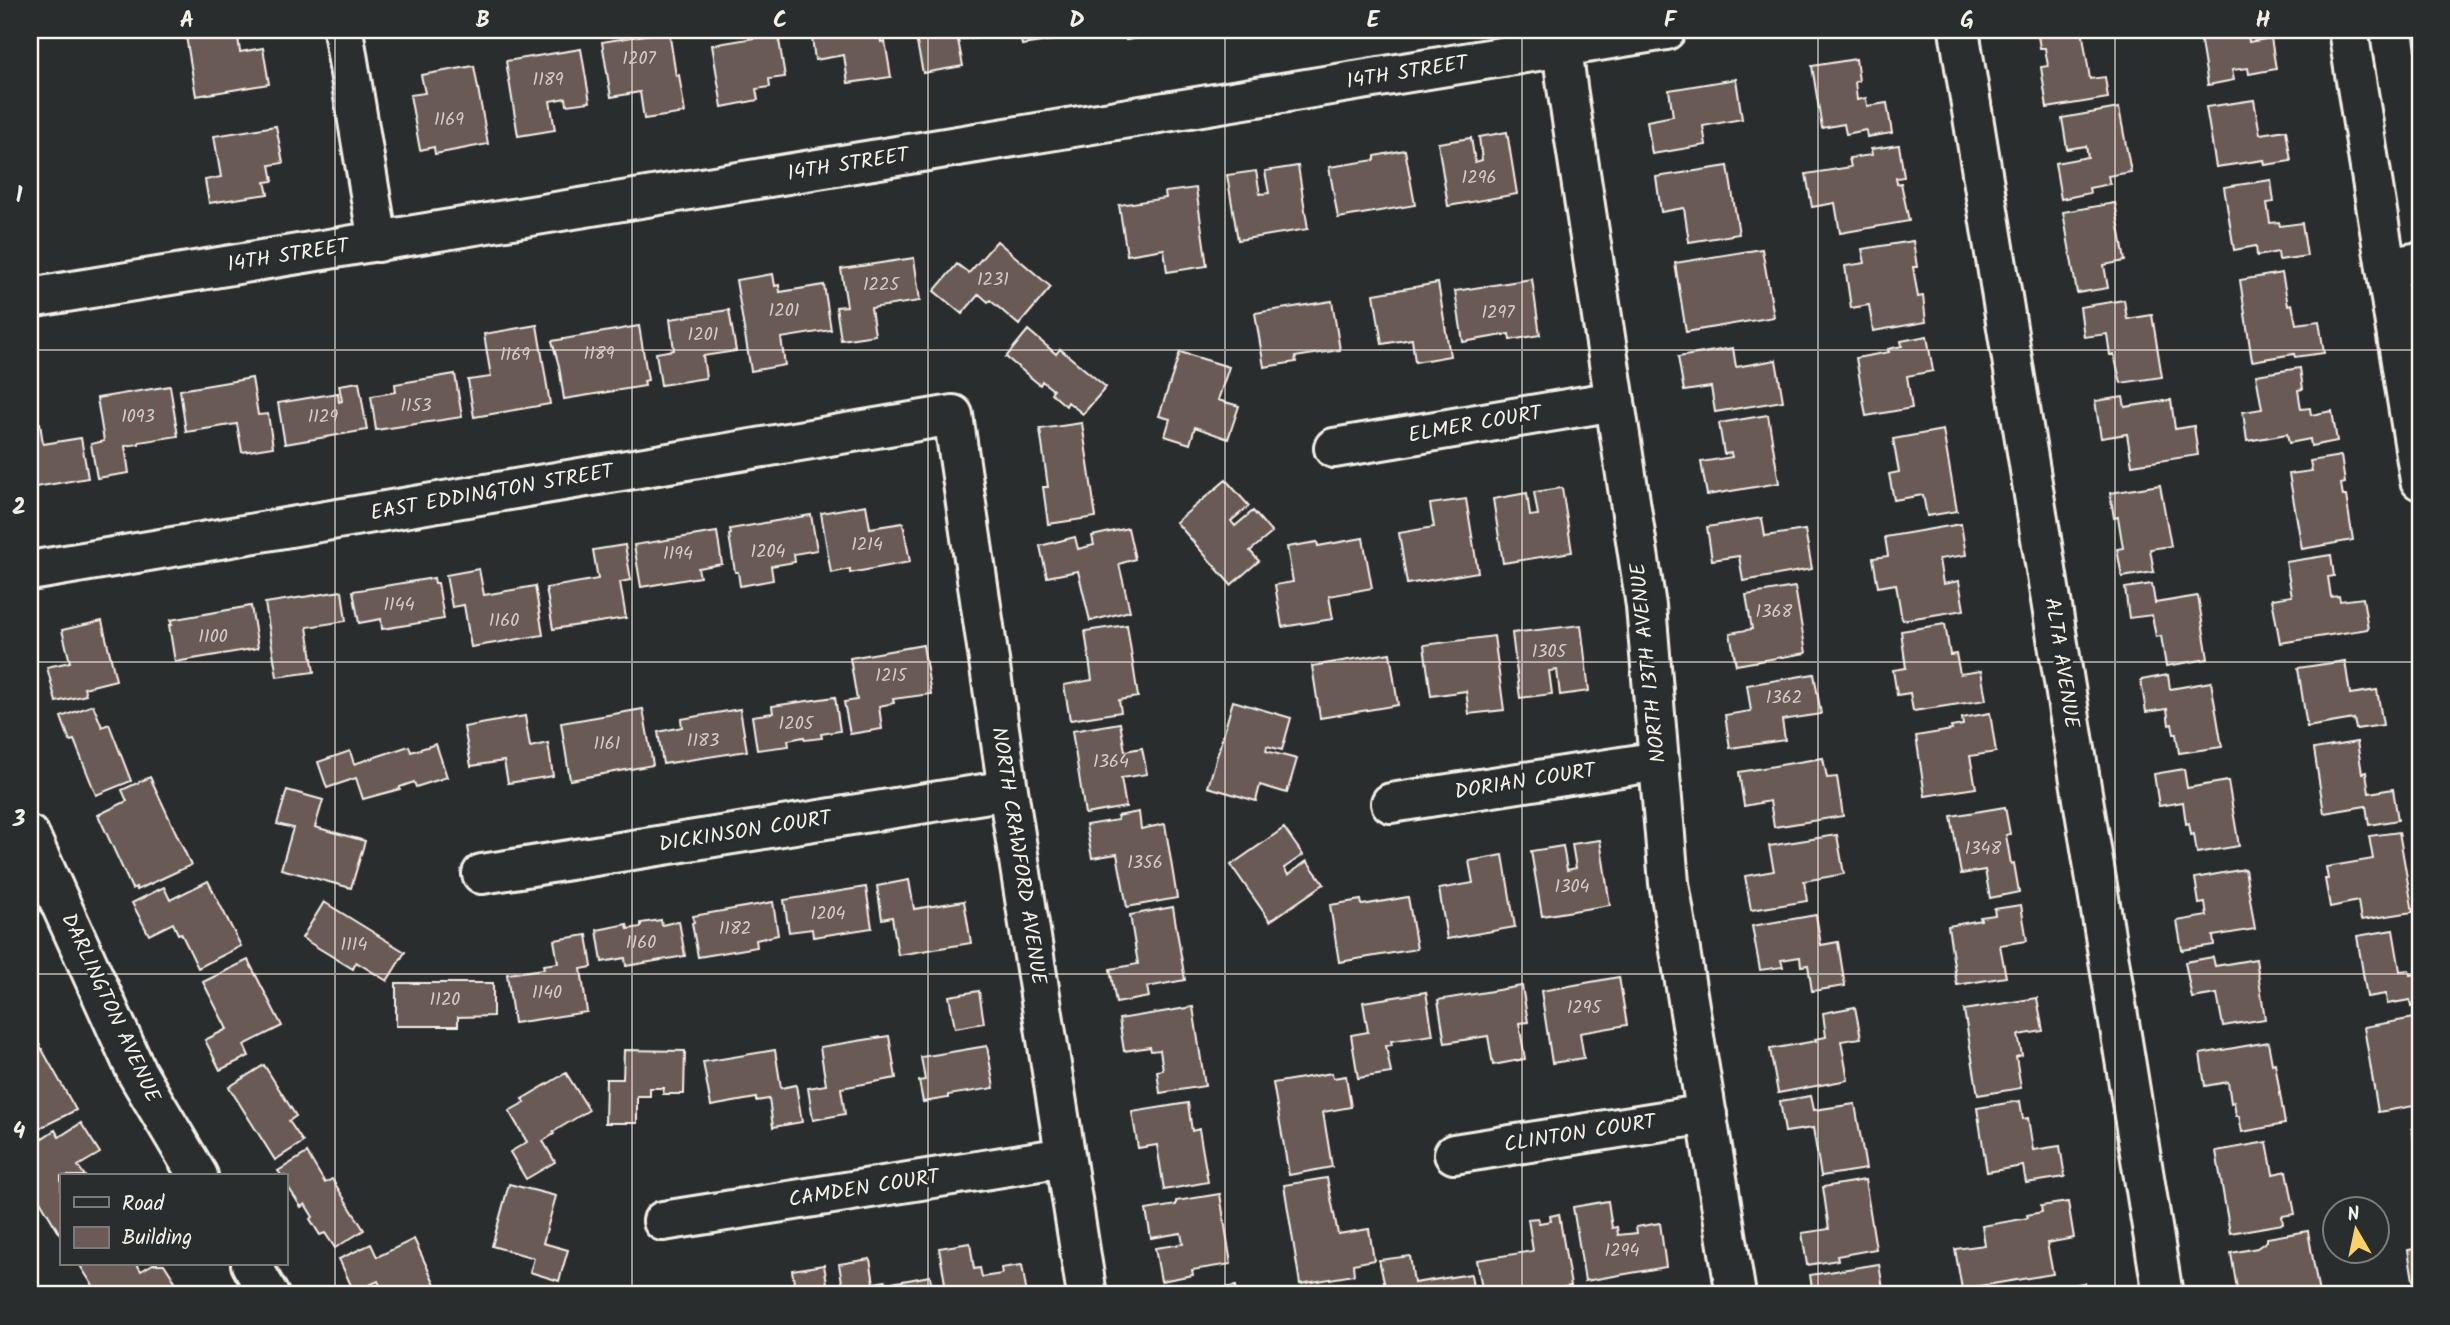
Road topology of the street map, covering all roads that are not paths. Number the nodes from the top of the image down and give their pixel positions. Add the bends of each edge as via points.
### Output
1 (343, 30) edge
2 (1666, 30) edge
3 (1959, 30) edge
4 (2348, 30) edge
5 (1561, 38) edge
6 (378, 242) junction
7 (2403, 265) edge
8 (30, 298) edge
9 (1615, 401) junction
10 (953, 415) joint
11 (1334, 448) dead end
12 (2420, 480) edge
13 (30, 571) edge
14 (1659, 761) junction
15 (1008, 790) junction
16 (1391, 803) dead end
17 (30, 836) edge
18 (482, 874) dead end
19 (1707, 1114) junction
20 (1454, 1154) dead end
21 (1065, 1157) junction
22 (197, 1174) edge
23 (663, 1221) dead end
24 (252, 1266) edge
25 (270, 1295) edge
26 (1087, 1295) edge
27 (1736, 1295) edge
28 (2163, 1295) edge

1 - 6 street
2 - 5 street, 14TH STREET
3 - 28 street, ALTA AVENUE
4 - 7 street
5 - 6 street, 14TH STREET
5 - 9 street, NORTH 13TH AVENUE
6 - 8 street, 14TH STREET
7 - 12 street
9 - 11 street, ELMER COURT
9 - 14 street, NORTH 13TH AVENUE via 1646,606
10 - 13 street, EAST EDDINGTON STREET
10 - 15 street, NORTH CRAWFORD AVENUE
14 - 16 street, DORIAN COURT
14 - 19 street, NORTH 13TH AVENUE via 1669,883
15 - 18 street, DICKINSON COURT
15 - 21 street, NORTH CRAWFORD AVENUE
17 - 22 street, DARLINGTON AVENUE via 136,1073
19 - 20 street, CLINTON COURT
19 - 27 street, NORTH 13TH AVENUE
21 - 23 street, CAMDEN COURT
21 - 26 street, NORTH CRAWFORD AVENUE
24 - 25 street

